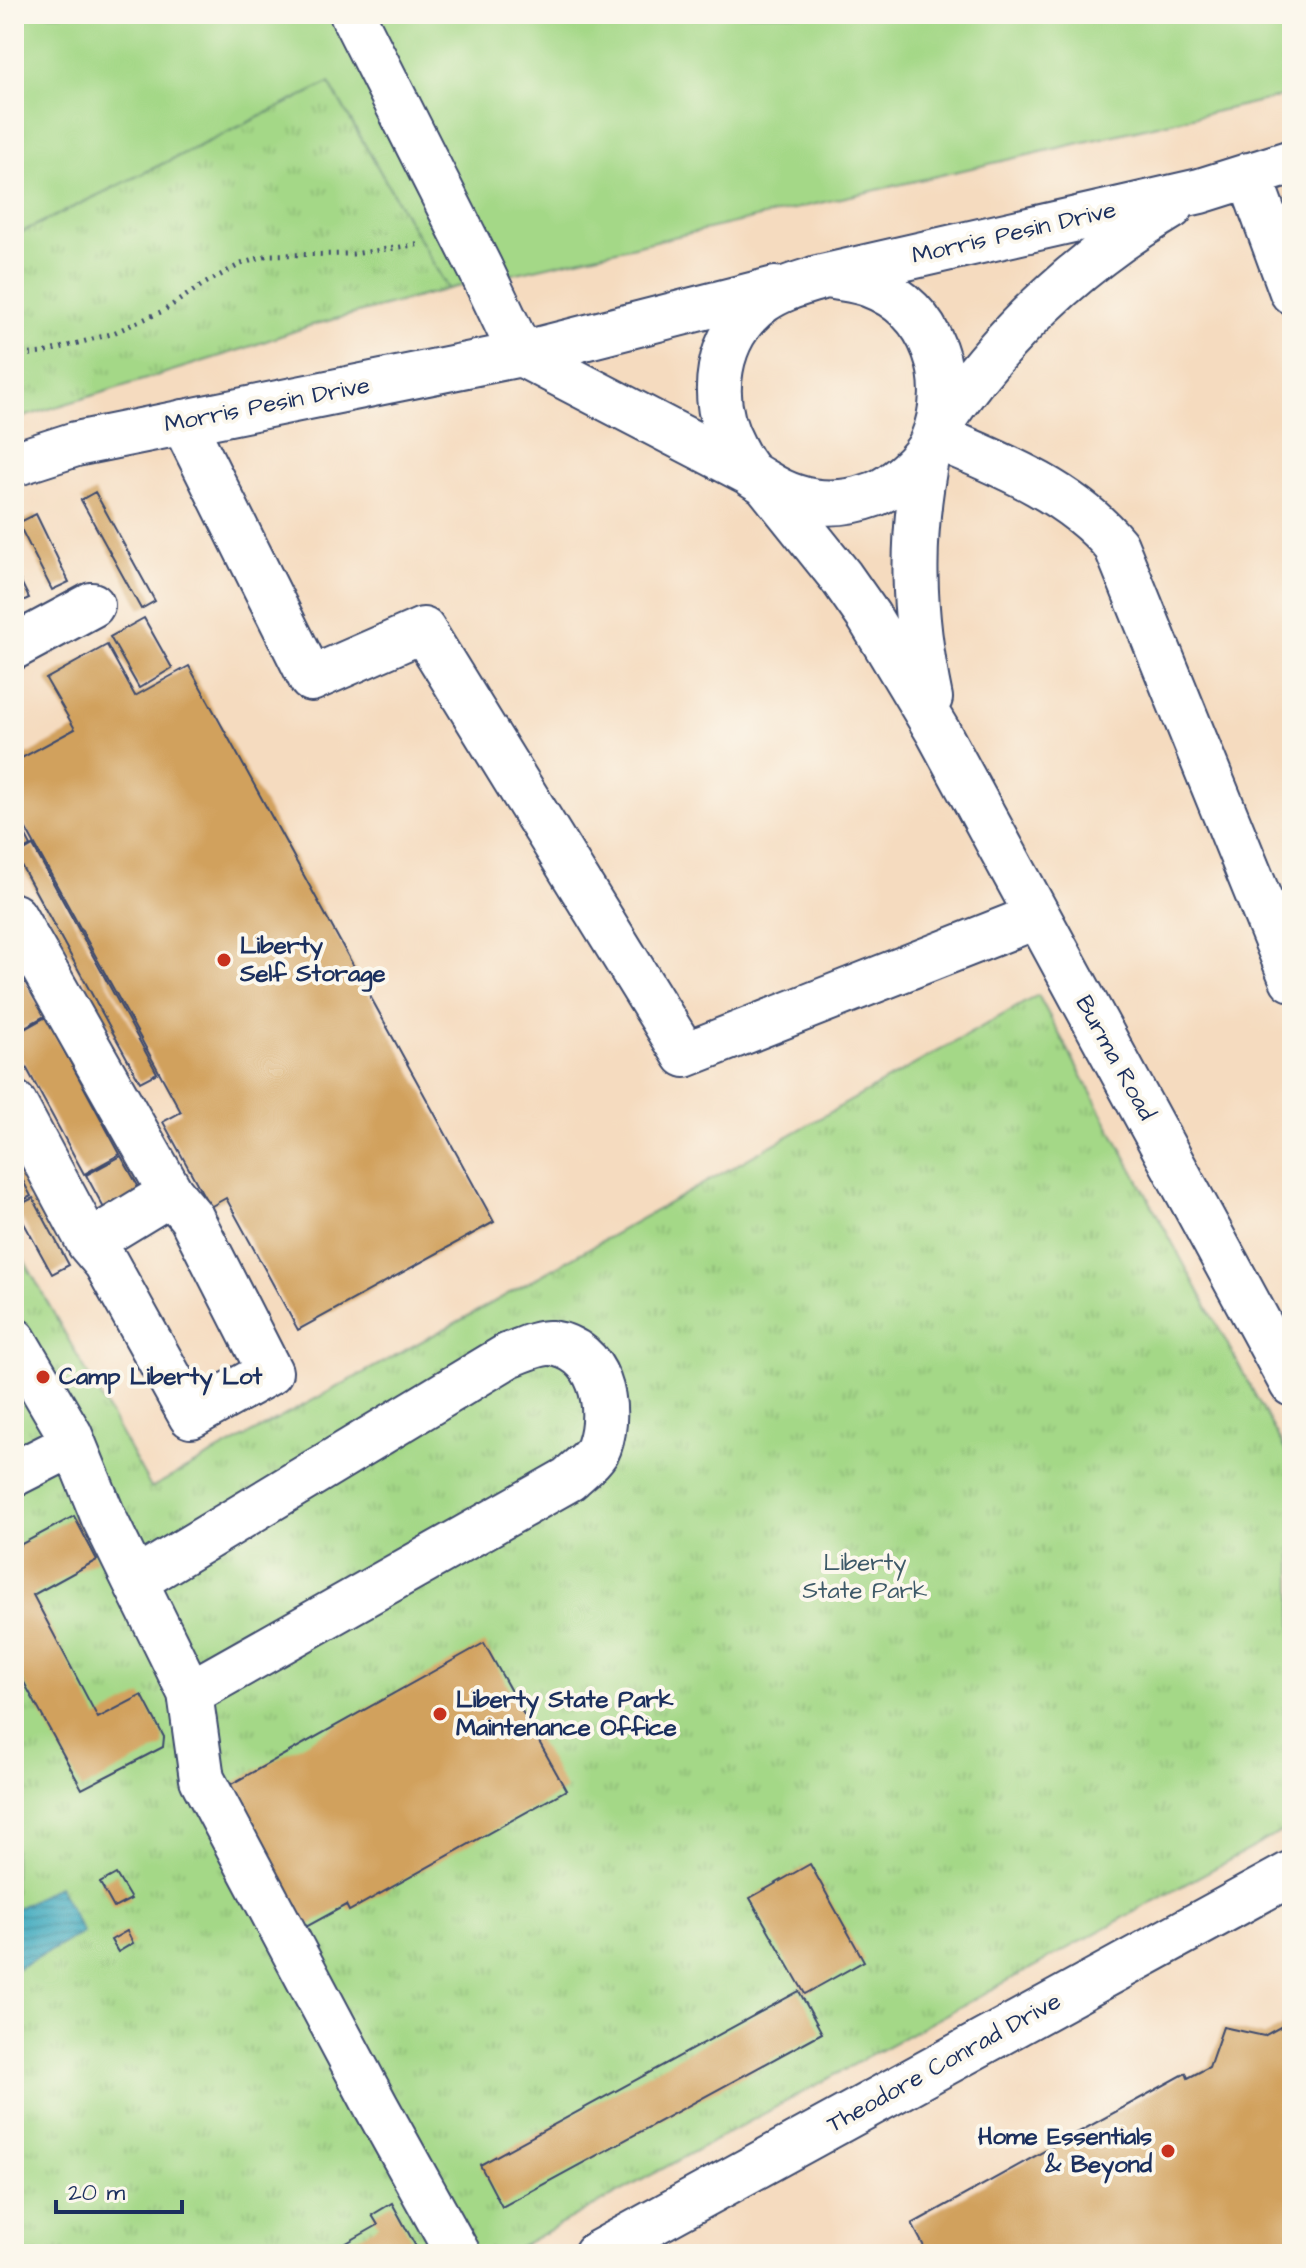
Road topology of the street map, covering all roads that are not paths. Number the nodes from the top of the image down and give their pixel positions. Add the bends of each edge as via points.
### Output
1 (352, 14) edge
2 (1292, 162) edge
3 (1249, 175) junction
4 (1200, 191) junction
5 (824, 277) junction
6 (1292, 292) edge
7 (521, 354) junction
8 (183, 422) junction
9 (933, 438) junction
10 (14, 464) edge
11 (758, 478) junction
12 (92, 605) dead end
13 (14, 647) edge
14 (938, 732) junction
15 (14, 916) edge
16 (1038, 916) junction
17 (1292, 979) edge
18 (14, 1103) edge
19 (171, 1193) junction
20 (89, 1243) junction
21 (14, 1340) edge
22 (1292, 1384) edge
23 (73, 1444) junction
24 (14, 1474) edge
25 (135, 1581) junction
26 (190, 1693) junction
27 (1292, 1873) edge
28 (458, 2254) edge
29 (596, 2254) edge

1 - 7 street
2 - 3 street, Morris Pesin Drive
3 - 4 street, Morris Pesin Drive
3 - 6 street
4 - 5 street, Morris Pesin Drive
4 - 9 street, Morris Pesin Drive via 1151,219 1062,285 990,357
5 - 7 street, Morris Pesin Drive
5 - 9 street via 870,285 896,299 928,334 943,384
5 - 11 street via 786,287 762,301 728,345 718,375 725,432
7 - 8 street, Morris Pesin Drive
7 - 11 street
8 - 10 street, Morris Pesin Drive via 76,444
8 - 16 street via 311,679 423,630 685,1055
9 - 11 street via 901,478 858,500 808,502
9 - 14 street, Burma Road via 916,525 915,570 925,672
9 - 17 street via 993,461 1066,500 1098,524 1116,546
11 - 14 street, Burma Road via 841,577
12 - 13 street
14 - 16 street, Burma Road
15 - 19 street
16 - 22 street, Burma Road
18 - 20 street
19 - 20 street
19 - 20 street via 191,1217 270,1372 191,1416 106,1263
21 - 23 street
23 - 24 street
23 - 25 street
25 - 26 street
25 - 26 street via 509,1355 548,1342 578,1351 598,1375 606,1411 598,1450 569,1479
26 - 28 street via 202,1779
27 - 29 street, Theodore Conrad Drive

